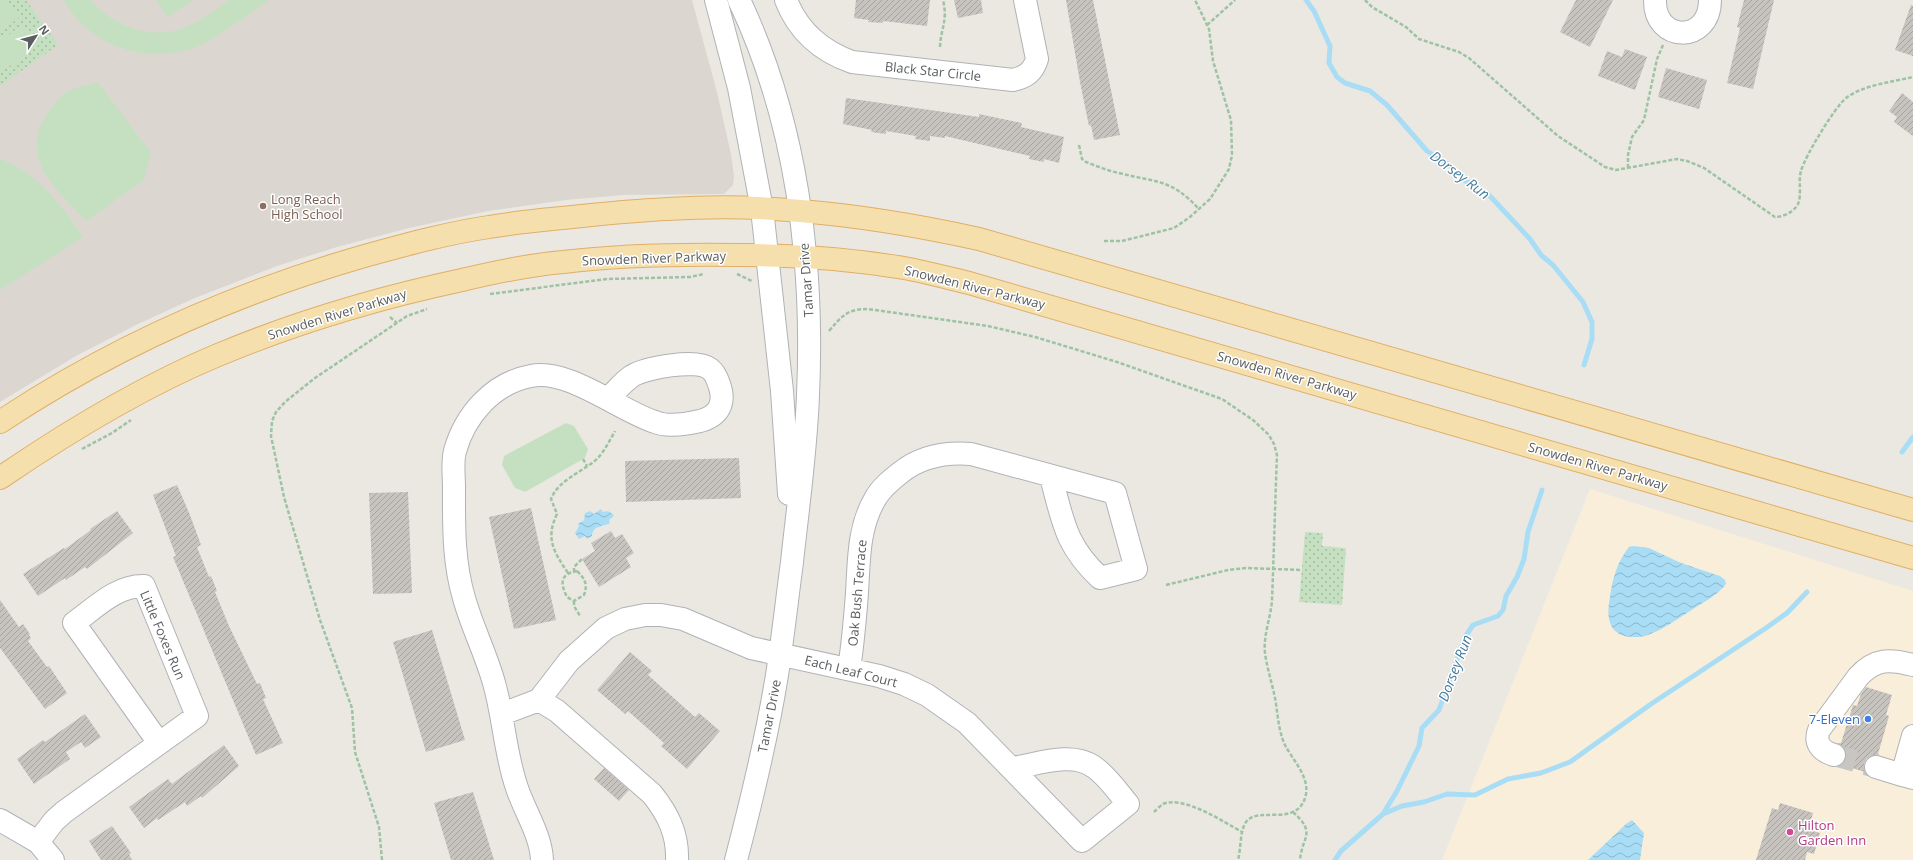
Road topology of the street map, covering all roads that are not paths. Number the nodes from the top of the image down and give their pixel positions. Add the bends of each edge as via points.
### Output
1 (716, 0) edge
2 (739, 0) edge
3 (786, 0) edge
4 (1025, 0) edge
5 (1655, 0) edge
6 (1710, 0) edge
7 (762, 209) junction
8 (801, 210) junction
9 (768, 255) junction
10 (804, 256) junction
11 (609, 398) junction
12 (0, 422) edge
13 (1051, 477) junction
14 (0, 478) edge
15 (1913, 510) edge
16 (1913, 558) edge
17 (790, 569) junction
18 (779, 655) junction
19 (1913, 666) edge
20 (849, 669) junction
21 (539, 700) junction
22 (502, 714) junction
23 (1913, 736) edge
24 (159, 744) junction
25 (1834, 755) tunnel mouth
26 (1876, 767) tunnel mouth
27 (1013, 768) junction
28 (1907, 776) edge
29 (0, 820) edge
30 (38, 842) junction
31 (53, 860) edge
32 (542, 860) edge
33 (677, 860) edge
34 (736, 860) edge

1 - 7 street, Tamar Drive via 739,88
2 - 8 street, Tamar Drive via 771,80 787,140
3 - 4 street, Black Star Circle via 796,20 818,44 830,53 852,62 1013,80 1029,73 1035,67 1037,59
5 - 6 street via 1655,10 1660,21 1670,31 1682,33 1694,31 1703,24 1710,11
7 - 8 main road
7 - 9 street, Tamar Drive
7 - 12 main road via 694,207 623,212 488,227 412,242 280,282 200,313 85,370
8 - 10 street, Tamar Drive
8 - 15 main road via 915,225 979,239
9 - 10 main road, Snowden River Parkway
9 - 14 main road, Snowden River Parkway via 697,254 564,261 484,275 358,305 216,356 108,410 45,447
9 - 17 street, Tamar Drive via 788,477
10 - 16 main road, Snowden River Parkway via 904,268 969,283
10 - 17 street, Tamar Drive via 809,324 808,395 802,477
11 - 11 street via 657,424 678,424 708,419 720,407 722,397 715,375 709,367 697,364 642,371 630,377
11 - 22 street via 562,378 533,375 518,379 502,386 474,413 463,430 454,453 454,542 457,572 473,624 487,658
13 - 13 street, Oak Bush Terrace via 1115,493 1136,569 1100,578 1087,566 1066,533
13 - 20 street, Oak Bush Terrace via 971,454 955,453 938,454 923,459 905,468 888,483 868,514 861,538
17 - 18 street, Tamar Drive
18 - 20 street, Each Leaf Court
18 - 21 street, Each Leaf Court via 751,648 683,619 645,615 625,619 606,628 569,660
18 - 34 street, Tamar Drive via 769,721
19 - 25 street via 1887,661 1875,663 1865,669 1819,730 1817,736 1820,747 1824,752
20 - 27 street, Each Leaf Court via 904,684 927,696 967,723
21 - 22 street
21 - 33 street via 556,711 652,794 662,806 675,835
22 - 32 street via 511,769 542,851
23 - 28 street
24 - 24 street, Little Foxes Run via 198,716 144,586 134,586 110,597 74,623
24 - 30 street, Little Foxes Run via 64,812
26 - 28 street
27 - 27 street, Each Leaf Court via 1082,841 1128,804 1095,768 1083,761 1070,759
29 - 30 street
30 - 31 street

